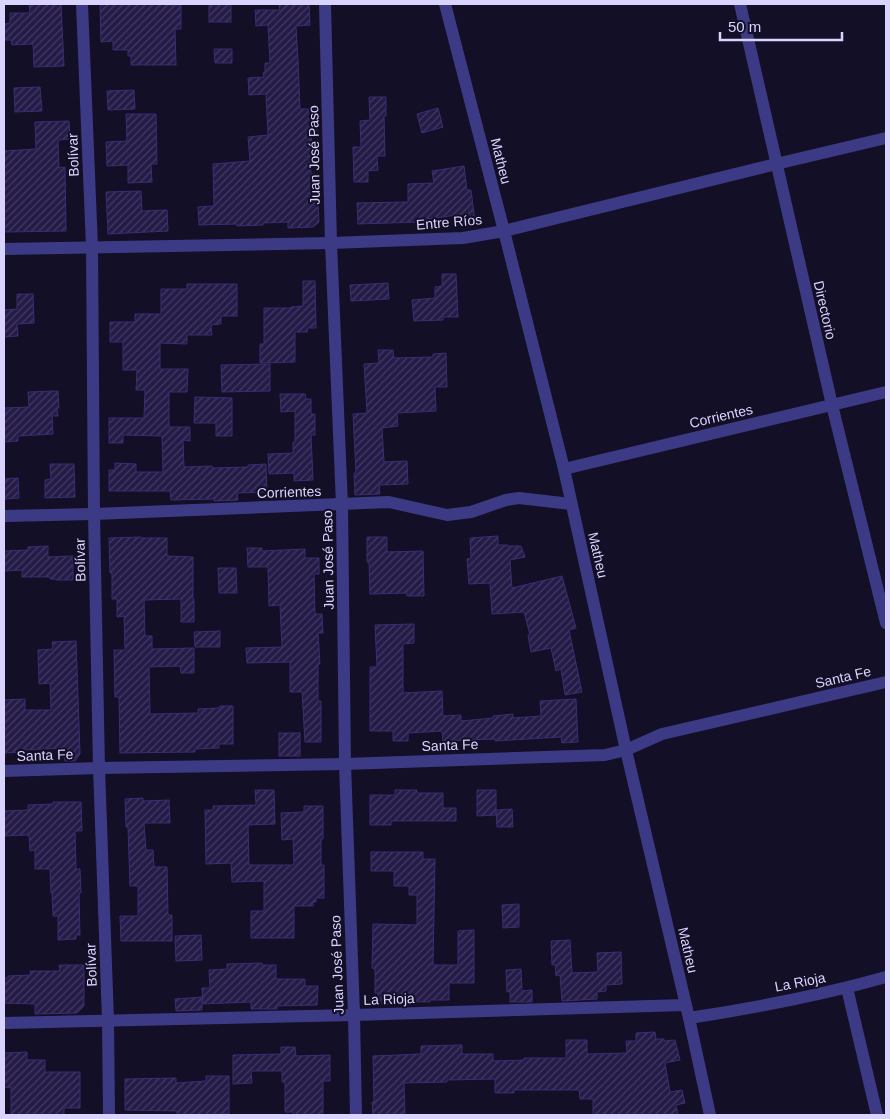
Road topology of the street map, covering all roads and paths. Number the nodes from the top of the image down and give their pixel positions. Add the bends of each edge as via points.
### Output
1 (82, 4) edge
2 (325, 4) edge
3 (445, 4) edge
4 (740, 4) edge
5 (886, 138) edge
6 (776, 164) junction
7 (504, 231) junction
8 (331, 243) junction
9 (92, 247) junction
10 (4, 249) edge
11 (886, 392) edge
12 (832, 405) junction
13 (564, 469) junction
14 (571, 504) junction
15 (342, 505) junction
16 (94, 514) junction
17 (4, 516) edge
18 (886, 623) edge
19 (886, 682) edge
20 (626, 750) junction
21 (345, 764) junction
22 (99, 768) junction
23 (4, 771) edge
24 (886, 977) edge
25 (847, 988) junction
26 (685, 1004) junction
27 (354, 1015) junction
28 (688, 1018) junction
29 (108, 1020) junction
30 (4, 1023) edge
31 (109, 1115) edge
32 (356, 1115) edge
33 (710, 1115) edge
34 (877, 1115) edge

1 - 9 street, Bolívar
2 - 8 street, Juan José Paso
3 - 7 street, Matheu
4 - 6 street, Directorio
5 - 6 street, Entre Ríos
6 - 7 street, Entre Ríos
6 - 12 street, Directorio
7 - 8 street, Entre Ríos via 462,238
7 - 13 street, Matheu
8 - 9 street, Entre Ríos
8 - 15 street, Juan José Paso
9 - 10 street, Entre Ríos
9 - 16 street, Bolívar
11 - 12 street, Corrientes
12 - 13 street, Corrientes
12 - 18 street, Directorio
13 - 14 street, Matheu
14 - 15 street, Corrientes via 519,498 472,512 446,515 389,502
14 - 20 street, Matheu
15 - 16 street, Corrientes
15 - 21 street, Juan José Paso
16 - 17 street, Corrientes
16 - 22 street, Bolívar
19 - 20 street, Santa Fe via 662,734
20 - 21 street, Santa Fe via 605,755
20 - 26 street, Matheu
21 - 22 street, Santa Fe
21 - 27 street, Juan José Paso
22 - 23 street, Santa Fe
22 - 29 street, Bolívar
24 - 25 street, La Rioja
25 - 28 street, La Rioja
25 - 34 street
26 - 27 street, La Rioja
26 - 28 street, Matheu
27 - 29 street, La Rioja
27 - 32 street, Juan José Paso
28 - 33 street, Matheu
29 - 30 street, La Rioja
29 - 31 street, Bolívar

